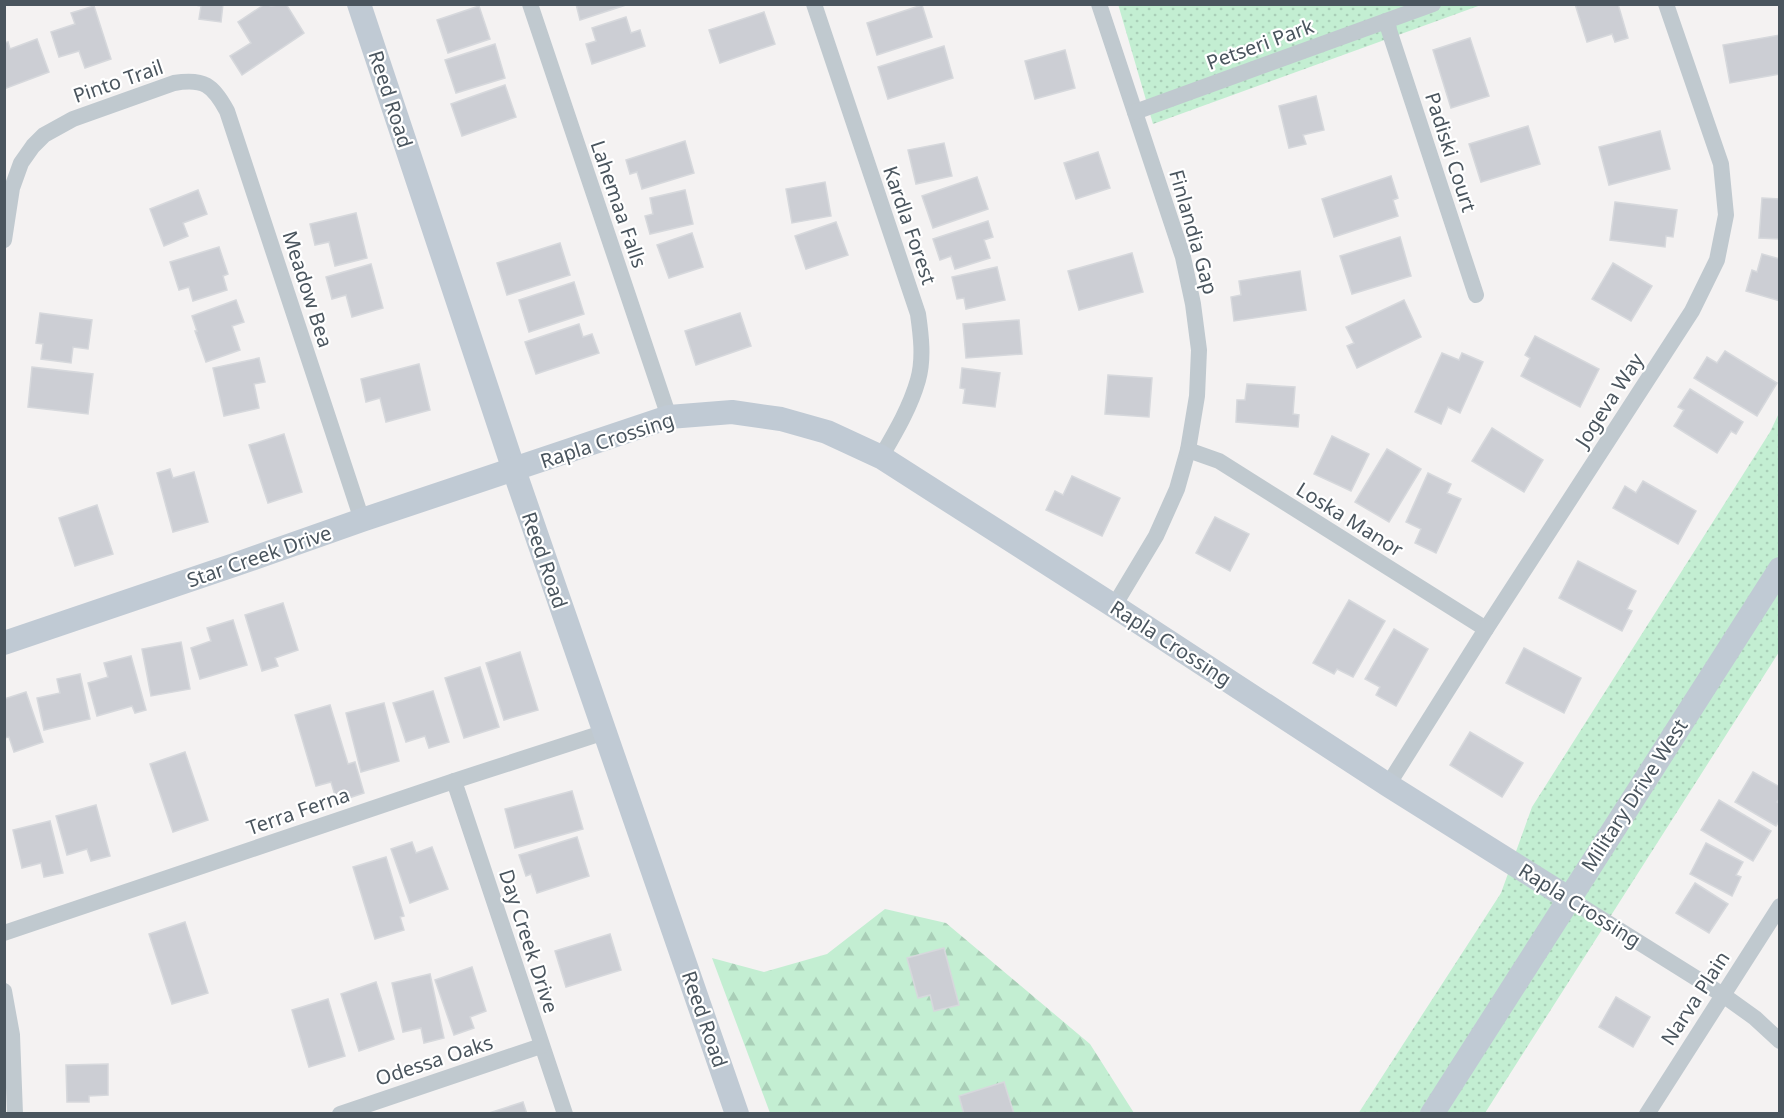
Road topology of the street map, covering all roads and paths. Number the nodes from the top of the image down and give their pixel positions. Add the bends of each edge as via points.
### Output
1 (359, 4) edge
2 (530, 4) edge
3 (814, 4) edge
4 (1099, 4) edge
5 (1433, 4) edge
6 (1666, 4) edge
7 (1386, 21) junction
8 (200, 82) joint
9 (1135, 112) junction
10 (4, 240) edge
11 (1476, 295) dead end
12 (669, 417) junction
13 (1188, 450) junction
14 (881, 457) junction
15 (514, 470) junction
16 (362, 520) junction
17 (1779, 569) edge
18 (1114, 606) junction
19 (1486, 629) junction
20 (4, 643) edge
21 (605, 732) junction
22 (454, 781) junction
23 (1388, 784) junction
24 (1568, 898) junction
25 (1779, 906) edge
26 (4, 933) edge
27 (4, 991) edge
28 (1723, 995) junction
29 (1779, 1041) edge
30 (541, 1046) junction
31 (15, 1113) edge
32 (340, 1113) edge
33 (565, 1113) edge
34 (737, 1113) edge
35 (1432, 1113) edge
36 (1647, 1113) edge

1 - 15 street, Reed Road
2 - 12 street, Lahemaa Falls
3 - 14 street, Kardla Forest via 918,314 922,344 918,378 902,420
4 - 9 street, Finlandia Gap
5 - 7 street, Petseri Park
6 - 19 street, Jogeva Way via 1721,164 1726,215 1717,260 1692,311
7 - 9 street, Petseri Park
7 - 11 street, Padiski Court
8 - 10 street, Pinto Trail via 174,82 73,119 44,135 21,163 12,188
8 - 16 street, Meadow Bea via 218,94 227,111
9 - 13 street, Finlandia Gap via 1183,257 1193,304 1199,350 1197,396
12 - 14 street, Rapla Crossing via 732,412 781,419 827,432
12 - 15 street, Rapla Crossing
13 - 18 street, Finlandia Gap via 1177,489 1156,536
13 - 19 street, Loska Manor via 1219,461
14 - 18 street, Rapla Crossing
15 - 16 street, Star Creek Drive
15 - 21 street, Reed Road
16 - 20 street, Star Creek Drive
17 - 24 street, Military Drive West
18 - 23 street, Rapla Crossing
19 - 23 street, Jogeva Way
21 - 22 street, Terra Ferna
21 - 34 street, Reed Road
22 - 26 street, Terra Ferna
22 - 30 street, Day Creek Drive
23 - 24 street, Rapla Crossing
24 - 28 street, Rapla Crossing
24 - 35 street, Military Drive West
25 - 28 street, Narva Plain
27 - 31 street via 12,1035
28 - 29 street, Rapla Crossing
28 - 36 street, Narva Plain
30 - 32 street, Odessa Oaks
30 - 33 street, Day Creek Drive

